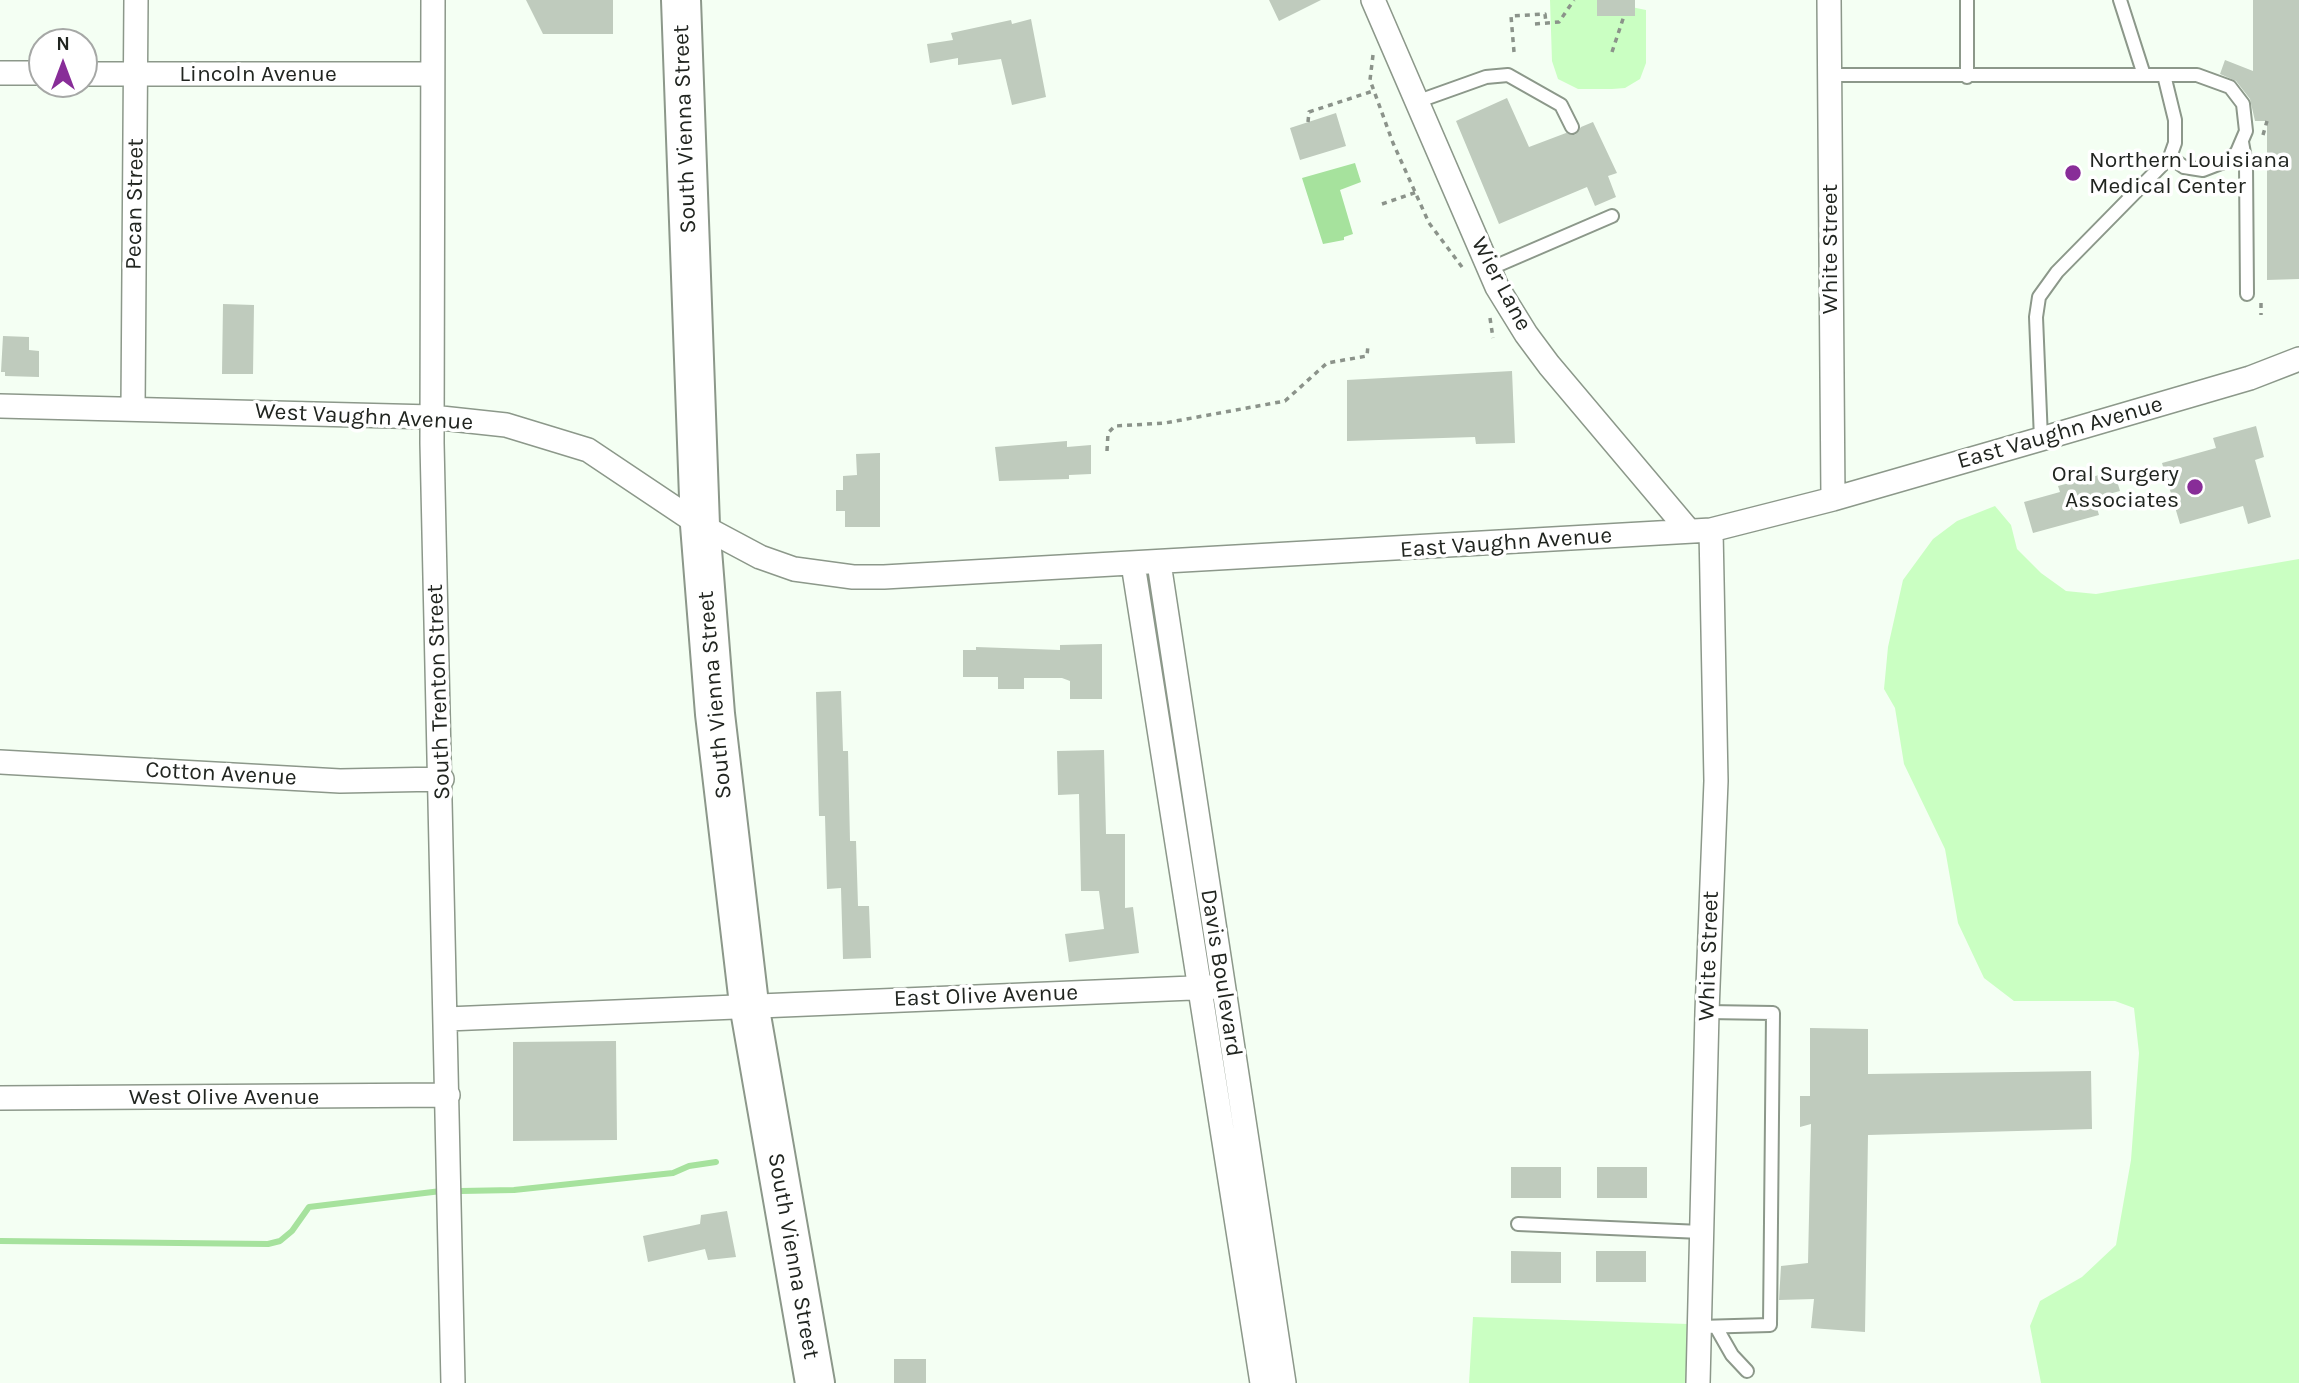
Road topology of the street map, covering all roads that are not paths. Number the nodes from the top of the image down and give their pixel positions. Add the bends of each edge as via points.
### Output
1 (136, 0) edge
2 (433, 0) edge
3 (681, 0) edge
4 (1373, 0) edge
5 (1829, 0) edge
6 (1967, 0) edge
7 (2120, 0) edge
8 (0, 73) edge
9 (28, 73) edge
10 (98, 74) edge
11 (137, 74) junction
12 (432, 74) junction
13 (1829, 75) junction
14 (2144, 75) junction
15 (2164, 75) junction
16 (1967, 77) junction
17 (1416, 102) junction
18 (1572, 127) dead end
19 (2242, 142) junction
20 (2169, 157) junction
21 (1612, 216) dead end
22 (1479, 274) junction
23 (2247, 294) dead end
24 (2299, 359) edge
25 (0, 406) edge
26 (133, 408) junction
27 (432, 416) junction
28 (2041, 439) junction
29 (1833, 499) junction
30 (701, 525) junction
31 (1700, 530) junction
32 (1159, 563) junction
33 (1133, 564) junction
34 (0, 762) edge
35 (442, 779) junction
36 (1212, 987) junction
37 (749, 1004) junction
38 (1706, 1012) junction
39 (447, 1019) junction
40 (448, 1095) junction
41 (0, 1098) edge
42 (1518, 1224) dead end
43 (1701, 1232) junction
44 (1707, 1327) junction
45 (1747, 1371) dead end
46 (453, 1383) edge
47 (815, 1383) edge
48 (1262, 1383) edge
49 (1284, 1383) edge
50 (1698, 1383) edge

1 - 11 street, Pecan Street
2 - 12 street, South Trenton Street
3 - 30 highway, South Vienna Street
4 - 17 street, Wier Lane
5 - 13 street, White Street
6 - 16 lane
7 - 14 lane
8 - 9 street
10 - 11 street, Lincoln Avenue
11 - 12 street, Lincoln Avenue
11 - 26 street, Pecan Street
12 - 27 street, South Trenton Street
13 - 16 lane
13 - 29 street, White Street
14 - 15 lane
14 - 16 lane
15 - 19 lane via 2203,76 2230,88 2244,104
15 - 20 lane via 2175,120 2175,143
17 - 18 lane via 1486,77 1508,75 1561,105
17 - 22 street, Wier Lane
19 - 20 lane via 2229,160 2213,168 2184,167
19 - 23 lane
20 - 28 lane via 2057,272 2039,297
21 - 22 lane
22 - 31 street, Wier Lane via 1526,334
24 - 28 street, East Vaughn Avenue
25 - 26 street, West Vaughn Avenue
26 - 27 street, West Vaughn Avenue
27 - 30 street, West Vaughn Avenue via 506,425 588,450
27 - 35 street, South Trenton Street
28 - 29 street, East Vaughn Avenue
29 - 31 street, East Vaughn Avenue
30 - 33 street, East Vaughn Avenue via 760,557 794,569 853,577
30 - 37 highway, South Vienna Street via 715,714
31 - 32 street, East Vaughn Avenue
31 - 38 street, White Street via 1716,781
32 - 33 street, East Vaughn Avenue
32 - 36 street, Davis Boulevard
33 - 36 street, Davis Boulevard
34 - 35 street, Cotton Avenue via 340,781
35 - 39 street, South Trenton Street
36 - 37 street, East Olive Avenue
36 - 48 street, Davis Boulevard
36 - 49 street, Davis Boulevard
37 - 39 street
37 - 47 highway, South Vienna Street
38 - 43 street, White Street
38 - 44 lane via 1773,1013 1770,1325
39 - 40 street, South Trenton Street
40 - 41 street, West Olive Avenue
40 - 46 street, South Trenton Street
42 - 43 lane
43 - 44 street, White Street
44 - 45 lane
44 - 50 street, White Street

